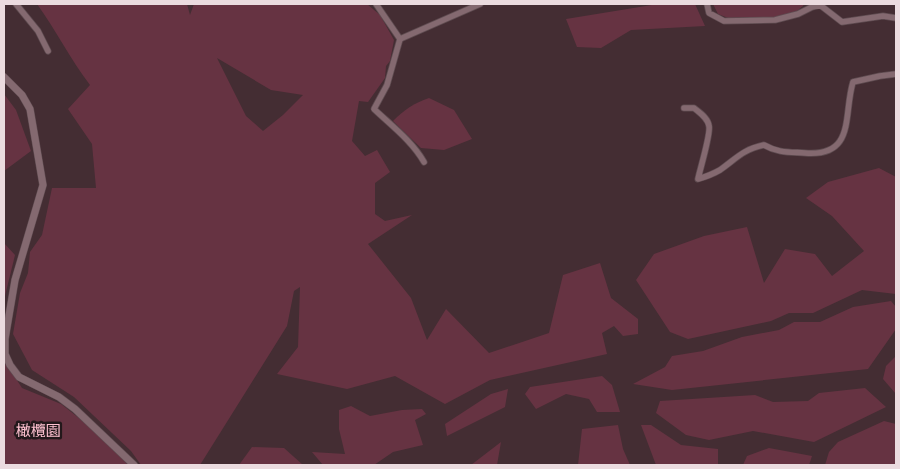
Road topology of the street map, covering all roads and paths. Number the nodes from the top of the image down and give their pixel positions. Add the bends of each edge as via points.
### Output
1 (16, 4) edge
2 (376, 4) edge
3 (480, 4) edge
4 (707, 4) edge
5 (896, 18) edge
6 (400, 39) junction
7 (48, 51) dead end
8 (896, 74) edge
9 (4, 77) edge
10 (684, 108) dead end
11 (424, 162) dead end
12 (134, 465) edge

1 - 7 street via 38,31
2 - 6 street
3 - 6 street
4 - 5 street via 709,13 724,21 775,20 820,5 842,22 882,16
6 - 11 street via 387,85 374,109 410,143
8 - 10 street via 853,82 843,136 831,151 809,154 774,151 764,145 738,155 718,171 698,179 710,125 694,108
9 - 12 street via 22,95 30,109 43,185 15,280 5,354 19,376 75,409

